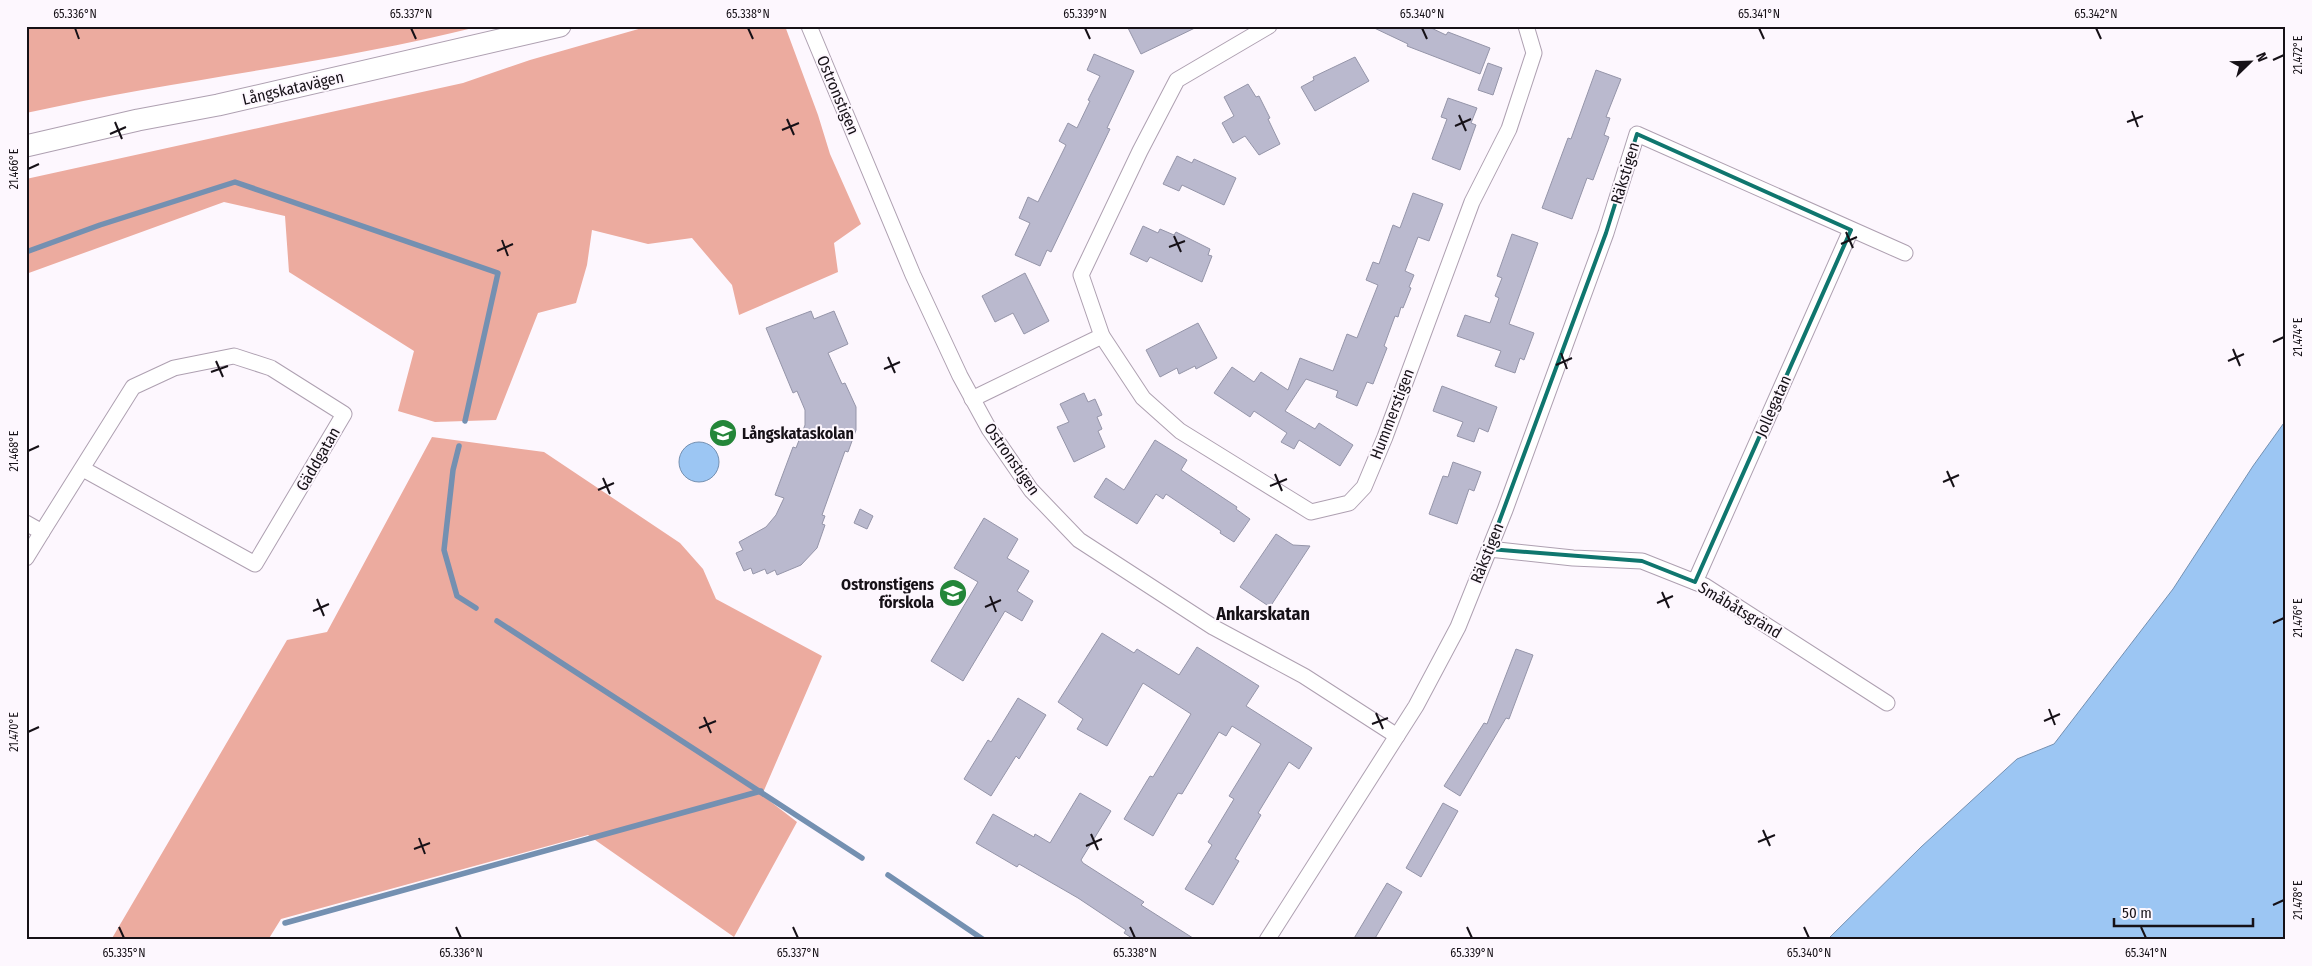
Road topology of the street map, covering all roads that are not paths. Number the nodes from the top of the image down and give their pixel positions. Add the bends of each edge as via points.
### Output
1 (560, 26) edge
2 (809, 26) edge
3 (1269, 26) edge
4 (1526, 26) edge
5 (26, 146) edge
6 (1851, 230) junction
7 (1906, 253) dead end
8 (1102, 336) junction
9 (972, 399) junction
10 (83, 469) junction
11 (26, 523) edge
12 (42, 532) junction
13 (1489, 549) junction
14 (26, 558) edge
15 (1695, 582) junction
16 (1887, 703) dead end
17 (1397, 736) junction
18 (1267, 940) edge

1 - 5 street, Långskatavägen
2 - 9 street, Ostronstigen via 912,275
3 - 8 street, Hummerstigen via 1176,80 1081,275
4 - 8 street, Hummerstigen via 1534,53 1509,129 1472,202 1364,487 1348,503 1311,512 1180,431 1143,398
6 - 7 street
6 - 13 street, Räkstigen via 1637,134 1606,233
6 - 15 street, Jollegatan
8 - 9 street
9 - 17 street, Ostronstigen via 988,429 1031,490 1079,540 1214,627 1304,676
10 - 10 street, Gäddgatan via 133,387 174,368 234,356 271,368 344,414 255,564
10 - 12 street, Gäddgatan
11 - 12 street
12 - 14 street, Gäddgatan
13 - 15 street, Småbåtsgränd via 1642,561
13 - 17 street, Räkstigen via 1458,627
15 - 16 street, Småbåtsgränd
17 - 18 street, Räkstigen

